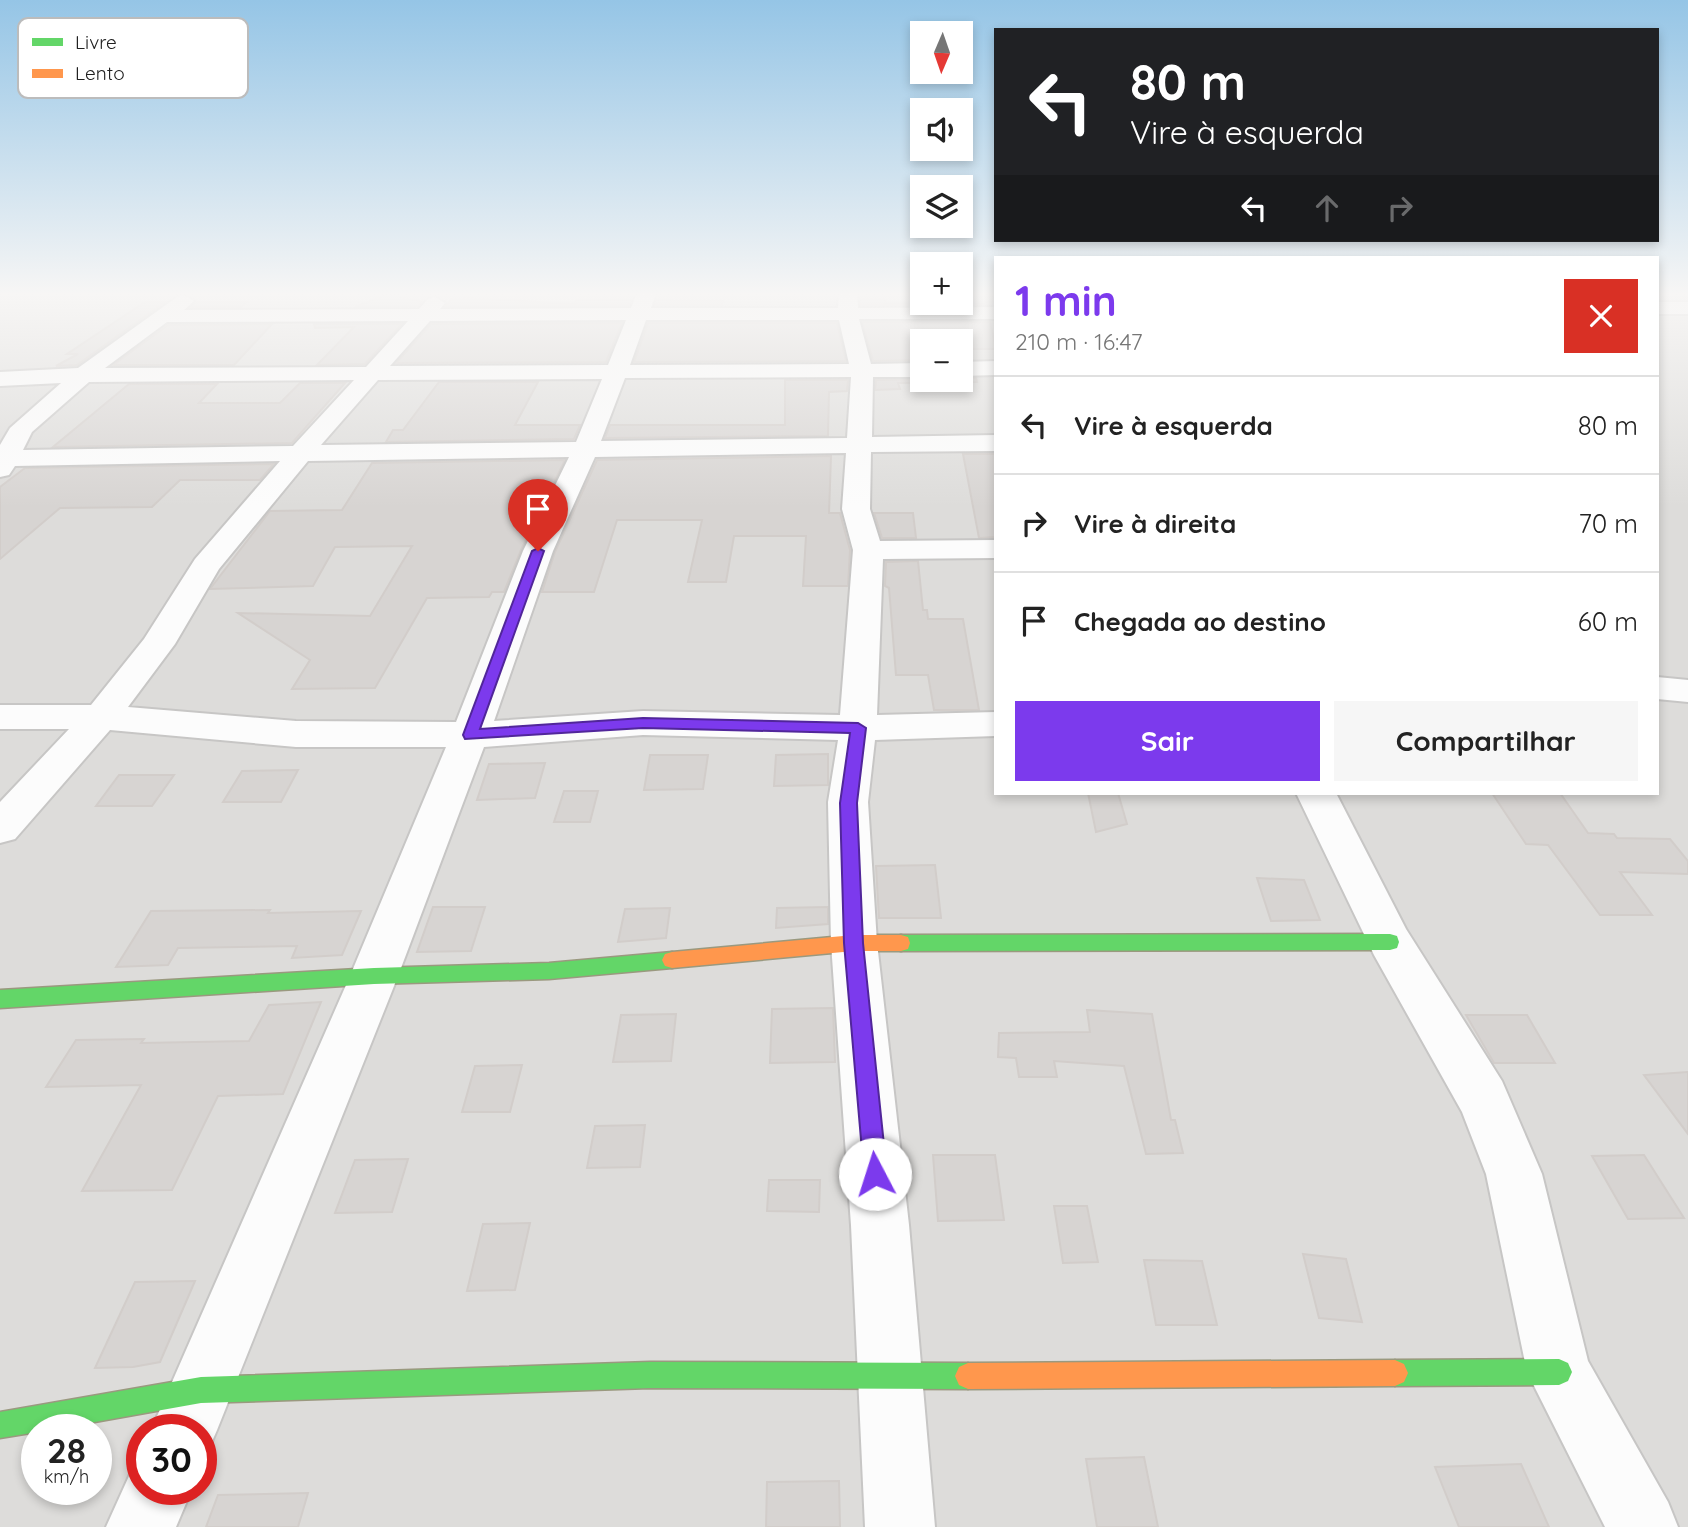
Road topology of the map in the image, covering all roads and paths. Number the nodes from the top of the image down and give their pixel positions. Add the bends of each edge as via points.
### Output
1 (96, 364) edge
2 (380, 364) edge
3 (619, 364) edge
4 (860, 364) edge
5 (994, 368) edge
6 (973, 369) edge
7 (910, 370) edge
8 (862, 372) junction
9 (615, 374) junction
10 (370, 375) junction
11 (82, 376) junction
12 (0, 379) edge
13 (994, 443) edge
14 (859, 447) junction
15 (586, 448) junction
16 (299, 454) junction
17 (2, 462) edge
18 (868, 550) junction
19 (994, 550) edge
20 (1659, 688) edge
21 (1688, 691) edge
22 (0, 717) edge
23 (101, 717) junction
24 (994, 724) edge
25 (858, 728) junction
26 (470, 735) junction
27 (1317, 795) edge
28 (0, 828) edge
29 (1390, 942) junction
30 (854, 943) junction
31 (374, 976) junction
32 (0, 999) edge
33 (1559, 1372) junction
34 (889, 1377) junction
35 (193, 1410) edge
36 (0, 1425) edge
37 (151, 1505) edge
38 (141, 1527) edge
39 (900, 1527) edge
40 (1643, 1527) edge

1 - 11 street
2 - 10 street
3 - 9 street
4 - 8 street
5 - 6 street
7 - 8 street
8 - 9 street
8 - 14 street
9 - 10 street
9 - 15 street
10 - 11 street
10 - 16 street
11 - 12 street
11 - 17 street via 22,428
13 - 14 street
14 - 15 street
14 - 18 street via 856,509
15 - 16 street
15 - 26 street via 538,551
16 - 17 street
16 - 23 street via 205,565 158,644
18 - 19 street
18 - 25 street
20 - 21 street
22 - 23 street
23 - 26 street via 296,734
23 - 28 street
24 - 25 street
25 - 26 street via 643,723
25 - 30 street via 848,803
26 - 31 street
27 - 29 street
29 - 30 street
29 - 33 street via 1483,1099 1514,1174
30 - 31 street via 549,971
30 - 34 street
31 - 32 street
31 - 35 street
33 - 34 street
33 - 40 street
34 - 35 street via 650,1375
34 - 39 street
35 - 36 street
37 - 38 street

